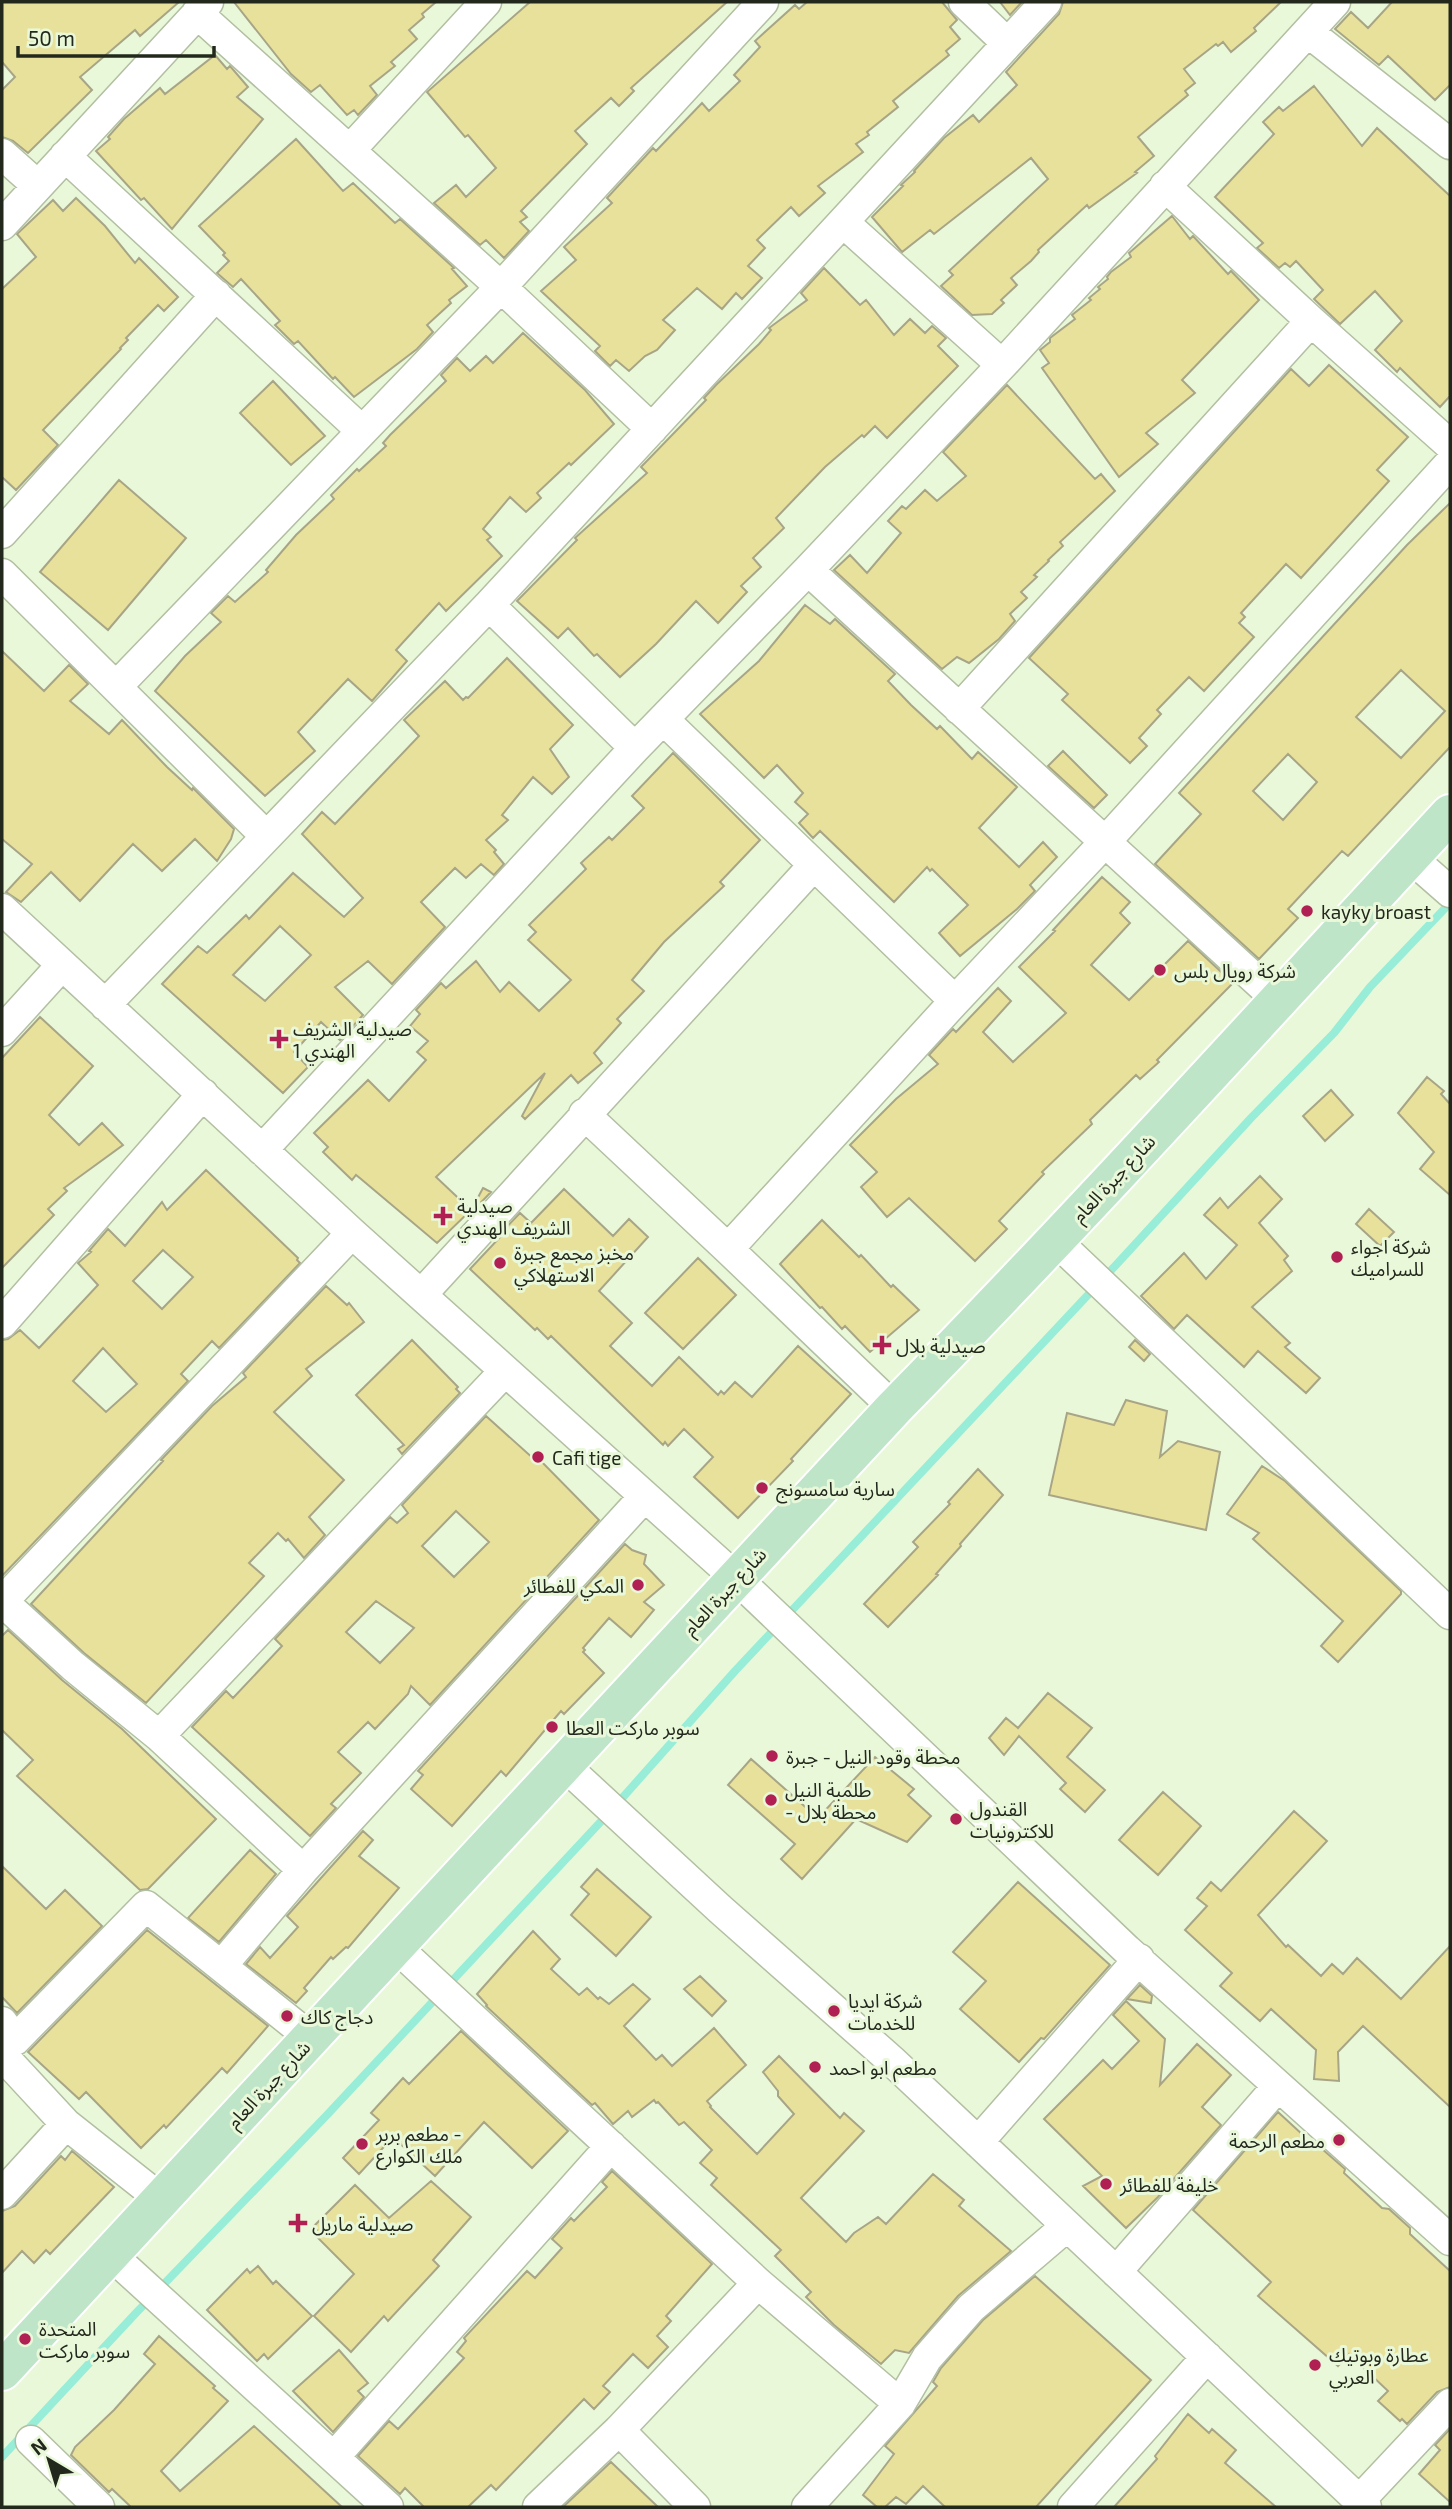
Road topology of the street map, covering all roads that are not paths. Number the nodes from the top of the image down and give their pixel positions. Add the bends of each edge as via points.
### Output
1 (486, 2) edge
2 (763, 2) edge
3 (964, 2) edge
4 (1046, 2) edge
5 (1334, 2) edge
6 (203, 8) edge
7 (1308, 32) junction
8 (1007, 43) junction
9 (1450, 144) edge
10 (350, 150) junction
11 (2, 154) edge
12 (65, 156) junction
13 (38, 186) junction
14 (1165, 186) junction
15 (843, 222) junction
16 (2, 225) edge
17 (500, 287) junction
18 (216, 295) junction
19 (1311, 321) junction
20 (1002, 365) junction
21 (652, 429) junction
22 (362, 431) junction
23 (1450, 445) edge
24 (1450, 464) edge
25 (2, 533) edge
26 (808, 570) junction
27 (2, 573) edge
28 (489, 605) junction
29 (116, 687) junction
30 (959, 709) junction
31 (664, 720) junction
32 (635, 748) junction
33 (1450, 814) edge
34 (266, 836) junction
35 (1105, 842) junction
36 (1410, 857) junction
37 (814, 865) junction
38 (1450, 891) edge
39 (2, 909) edge
40 (62, 965) junction
41 (955, 1001) junction
42 (1279, 1001) junction
43 (105, 1004) junction
44 (2, 1031) edge
45 (203, 1094) junction
46 (584, 1114) junction
47 (262, 1150) junction
48 (352, 1233) junction
49 (1055, 1240) junction
50 (729, 1249) junction
51 (421, 1294) junction
52 (2, 1323) edge
53 (505, 1371) junction
54 (894, 1408) junction
55 (645, 1497) junction
56 (736, 1578) junction
57 (2, 1601) edge
58 (1448, 1607) edge
59 (159, 1736) junction
60 (564, 1765) junction
61 (303, 1870) junction
62 (146, 1906) junction
63 (395, 1946) junction
64 (1139, 1959) junction
65 (222, 1965) junction
66 (2, 2022) edge
67 (311, 2038) junction
68 (4, 2059) edge
69 (1278, 2086) junction
70 (66, 2124) junction
71 (978, 2142) junction
72 (611, 2146) junction
73 (2, 2194) edge
74 (162, 2200) junction
75 (1067, 2226) junction
76 (1450, 2240) edge
77 (110, 2254) junction
78 (1116, 2272) junction
79 (758, 2283) junction
80 (1207, 2357) junction
81 (2, 2371) edge
82 (900, 2404) junction
83 (1450, 2404) edge
84 (619, 2430) junction
85 (31, 2441) dead end
86 (334, 2457) junction
87 (1363, 2504) edge
88 (99, 2507) edge
89 (388, 2507) edge
90 (538, 2507) edge
91 (695, 2507) edge
92 (807, 2507) edge
93 (1073, 2507) edge

1 - 10 street
2 - 17 street
3 - 8 street
4 - 8 street
5 - 7 street
6 - 10 street
6 - 12 street
7 - 9 street
7 - 14 street
8 - 15 street
10 - 17 street
11 - 13 street
12 - 13 street
12 - 18 street
13 - 16 street
14 - 19 street
14 - 20 street
15 - 20 street
15 - 21 street
17 - 21 street
17 - 22 street
18 - 22 street
18 - 25 street
19 - 23 street
19 - 30 street
20 - 26 street
21 - 28 street
22 - 29 street
24 - 35 street
26 - 30 street
26 - 31 street
27 - 29 street
28 - 32 street
28 - 34 street
29 - 34 street
30 - 35 street
31 - 32 street
31 - 37 street
32 - 47 street
33 - 36 main road, شارع جبرة العام
34 - 43 street
35 - 41 street
35 - 42 street
36 - 38 street
36 - 42 main road, شارع جبرة العام
37 - 41 street
37 - 46 street
39 - 40 street
40 - 43 street
40 - 44 street
41 - 50 street
42 - 49 main road, شارع جبرة العام
43 - 45 street
45 - 47 street
45 - 52 street
46 - 50 street
46 - 51 street
47 - 48 street
48 - 51 street
48 - 57 street
49 - 54 main road, شارع جبرة العام
49 - 58 street
50 - 54 street
51 - 53 street
53 - 55 street
53 - 59 street
54 - 56 main road, شارع جبرة العام
55 - 56 street
55 - 61 street
56 - 60 main road, شارع جبرة العام
56 - 64 street
57 - 59 street
59 - 61 street
60 - 63 main road, شارع جبرة العام
60 - 71 street
61 - 65 street
62 - 65 street
62 - 66 street via 15,2040
62 - 68 street
63 - 67 main road, شارع جبرة العام
63 - 72 street
64 - 69 street
64 - 71 street
65 - 67 street
67 - 74 main road, شارع جبرة العام
68 - 70 street
69 - 76 street
69 - 78 street
70 - 73 street
70 - 74 street
71 - 75 street
72 - 79 street
72 - 86 street
74 - 77 main road, شارع جبرة العام
75 - 78 street
75 - 82 street via 971,2308 927,2358
77 - 81 main road, شارع جبرة العام
77 - 86 street
78 - 80 street
79 - 82 street
79 - 84 street
80 - 87 street
80 - 93 street
82 - 92 street
83 - 87 street
84 - 90 street
84 - 91 street
85 - 88 street
86 - 89 street

